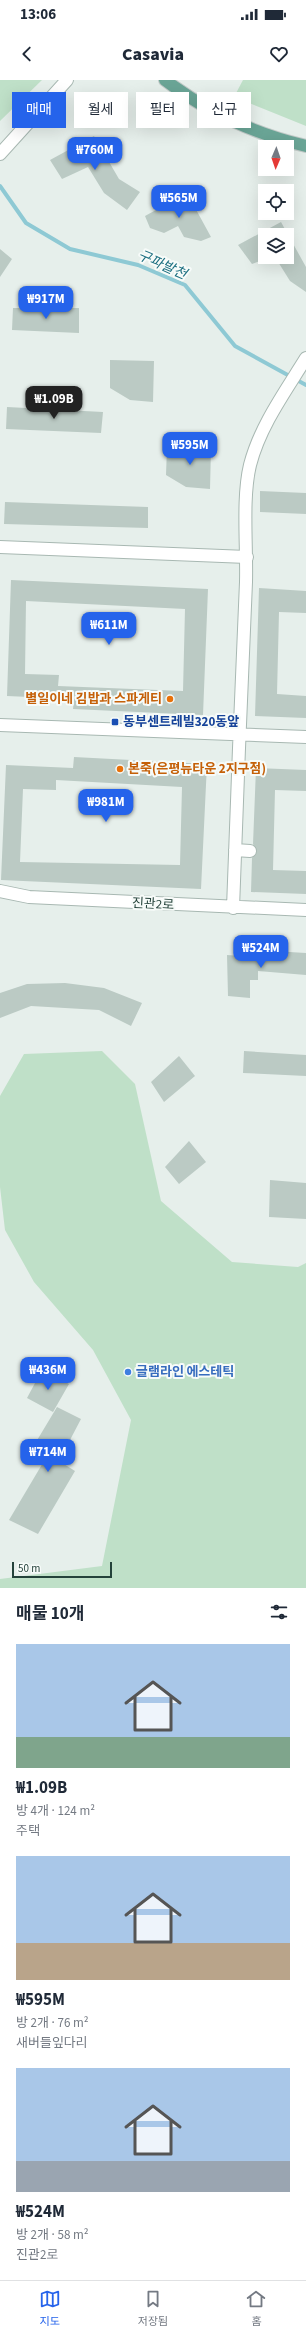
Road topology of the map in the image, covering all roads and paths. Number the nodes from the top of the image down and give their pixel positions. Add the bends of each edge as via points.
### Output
1 (67, 80) edge
2 (165, 80) edge
3 (306, 146) edge
4 (0, 154) edge
5 (306, 358) edge
6 (0, 547) edge
7 (247, 557) junction
8 (0, 725) edge
9 (238, 734) junction
10 (306, 737) edge
11 (235, 850) junction
12 (250, 851) dead end
13 (0, 891) edge
14 (233, 908) junction
15 (306, 910) edge

1 - 4 street
2 - 3 main road via 226,119 277,139
5 - 7 street via 259,437 250,466 247,492
6 - 7 street
7 - 9 street
8 - 9 street
9 - 10 street
9 - 11 street
11 - 12 street
11 - 14 street
13 - 14 street, 진관2로 via 29,897
14 - 15 street, 진관2로

